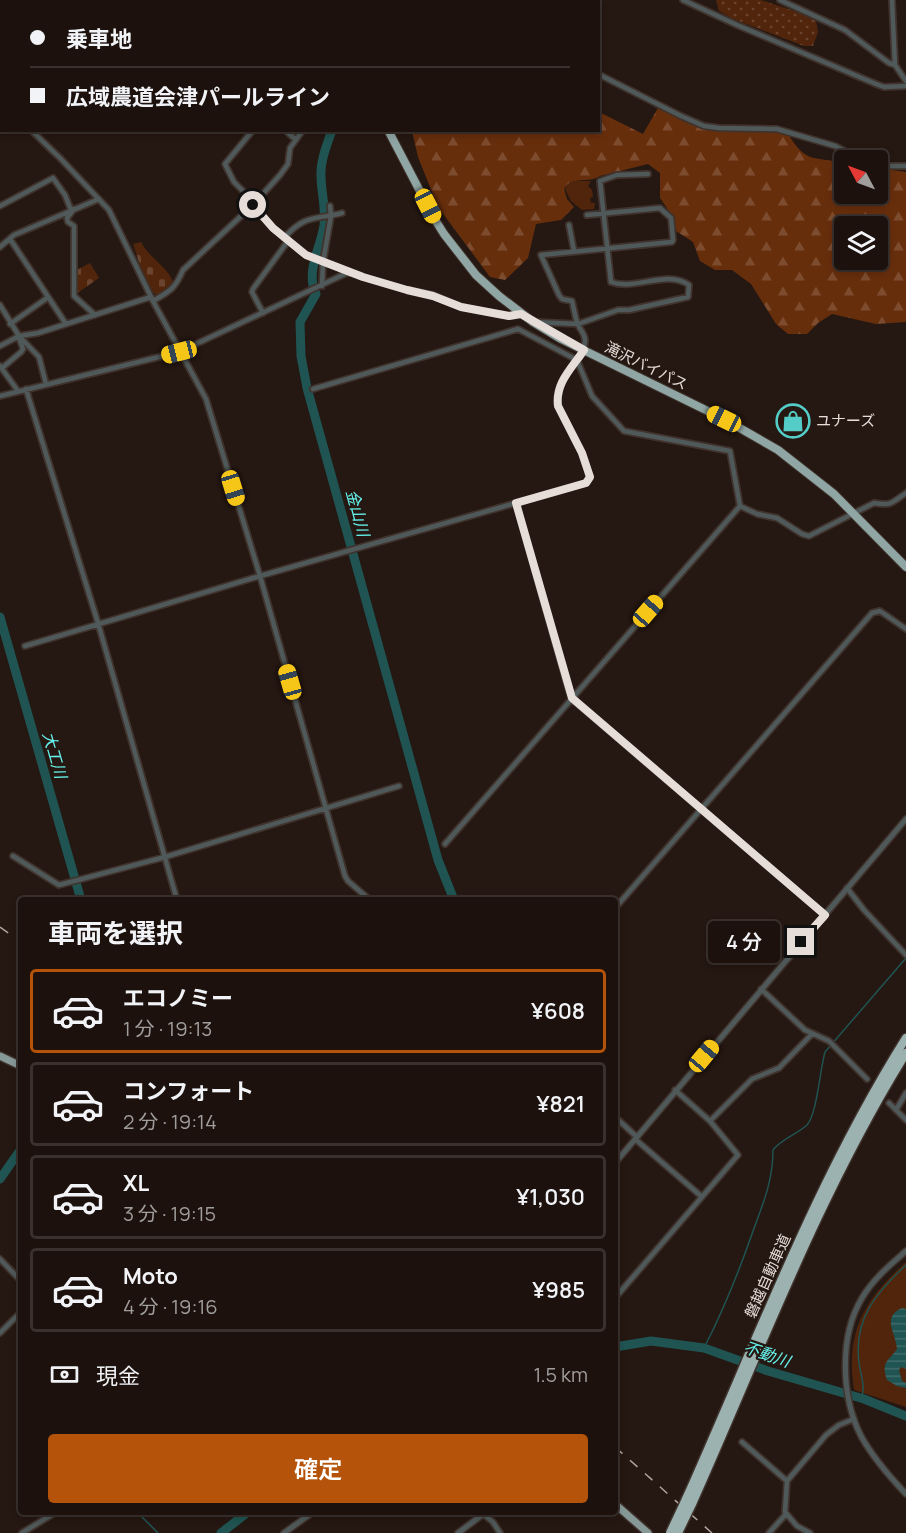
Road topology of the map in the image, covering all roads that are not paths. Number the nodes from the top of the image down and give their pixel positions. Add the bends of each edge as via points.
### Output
1 (683, 0) edge
2 (780, 0) edge
3 (796, 0) edge
4 (892, 0) edge
5 (796, 6) junction
6 (895, 65) junction
7 (600, 76) edge
8 (906, 83) edge
9 (33, 132) edge
10 (251, 132) edge
11 (287, 132) edge
12 (302, 132) edge
13 (389, 132) edge
14 (296, 140) junction
15 (843, 150) edge
16 (888, 166) edge
17 (906, 166) edge
18 (648, 174) dead end
19 (99, 198) junction
20 (254, 204) junction
21 (0, 206) edge
22 (330, 206) dead end
23 (72, 210) junction
24 (342, 213) dead end
25 (605, 213) junction
26 (587, 215) dead end
27 (331, 216) junction
28 (569, 225) dead end
29 (10, 239) junction
30 (286, 239) junction
31 (0, 247) edge
32 (608, 249) junction
33 (574, 250) junction
34 (323, 261) junction
35 (349, 272) junction
36 (322, 286) junction
37 (47, 298) junction
38 (152, 299) junction
39 (0, 305) edge
40 (263, 313) junction
41 (521, 314) junction
42 (95, 315) junction
43 (532, 322) junction
44 (10, 324) junction
45 (66, 324) junction
46 (578, 324) junction
47 (19, 336) junction
48 (0, 346) edge
49 (584, 350) junction
50 (179, 352) junction
51 (577, 360) junction
52 (1, 367) edge
53 (46, 384) junction
54 (26, 389) junction
55 (313, 389) dead end
56 (18, 391) junction
57 (0, 396) edge
58 (906, 493) edge
59 (516, 503) junction
60 (740, 506) junction
61 (854, 513) junction
62 (906, 567) edge
63 (260, 576) junction
64 (98, 623) junction
65 (906, 629) edge
66 (25, 646) dead end
67 (572, 698) junction
68 (399, 786) dead end
69 (326, 809) junction
70 (701, 809) junction
71 (906, 819) edge
72 (445, 844) dead end
73 (13, 856) dead end
74 (165, 857) junction
75 (847, 888) junction
76 (176, 897) edge
77 (365, 897) edge
78 (618, 905) edge
79 (825, 915) junction
80 (906, 955) edge
81 (761, 989) junction
82 (812, 1034) junction
83 (906, 1038) edge
84 (906, 1053) edge
85 (0, 1056) edge
86 (18, 1065) edge
87 (867, 1079) dead end
88 (675, 1090) junction
89 (906, 1093) edge
90 (889, 1103) dead end
91 (896, 1110) junction
92 (618, 1120) edge
93 (906, 1120) edge
94 (710, 1121) junction
95 (636, 1138) junction
96 (618, 1159) edge
97 (701, 1196) junction
98 (906, 1251) edge
99 (0, 1259) edge
100 (18, 1278) edge
101 (618, 1294) edge
102 (18, 1315) edge
103 (0, 1333) edge
104 (752, 1356) junction
105 (854, 1419) junction
106 (742, 1442) dead end
107 (787, 1481) junction
108 (906, 1494) edge
109 (689, 1502) junction
110 (618, 1507) edge
111 (786, 1514) junction
112 (51, 1515) edge
113 (308, 1515) edge
114 (481, 1515) edge
115 (486, 1515) edge
116 (646, 1532) edge
117 (22, 1533) edge
118 (284, 1533) edge
119 (458, 1533) edge
120 (500, 1533) edge
121 (670, 1533) edge
122 (678, 1533) edge
123 (769, 1533) edge
124 (810, 1533) edge

1 - 8 street via 884,87
2 - 5 street
3 - 5 street
4 - 6 street
5 - 6 street via 845,30
6 - 8 street
7 - 15 street via 704,126 777,129
9 - 19 street
10 - 20 street via 225,164 234,182
11 - 14 street
12 - 14 street
13 - 41 highway, 滝沢バイパス via 444,234 482,280
14 - 20 street via 286,166
16 - 17 street
18 - 25 street via 617,175 600,181
19 - 23 street
19 - 38 street via 119,227
20 - 30 street via 265,221
20 - 38 street via 183,270 173,290
21 - 23 street via 53,178
22 - 27 street
23 - 29 street
23 - 42 street via 67,218 74,226 74,296
24 - 27 street
25 - 26 street
25 - 32 street
25 - 32 street via 660,208 671,218 673,240
27 - 30 street via 312,217
27 - 34 street
28 - 33 street
29 - 31 street
29 - 37 street
30 - 34 street via 306,255
30 - 40 street via 252,292
32 - 33 street
32 - 46 street via 612,282 675,279 689,285 688,297 618,310
33 - 46 street via 541,255 559,295 572,301
34 - 35 street
34 - 36 street
35 - 36 street
35 - 41 street via 470,309 509,316
36 - 40 street
37 - 44 street
37 - 45 street
38 - 42 street
38 - 50 street
39 - 44 street
40 - 50 street
41 - 43 highway, 滝沢バイパス
42 - 45 street
43 - 46 street
43 - 49 highway, 滝沢バイパス
44 - 47 street
45 - 47 street
46 - 49 street via 585,335
47 - 48 street
47 - 52 street via 21,352
47 - 53 street via 39,357
49 - 51 street
49 - 61 highway, 滝沢バイパス via 756,436 814,477
50 - 53 street
50 - 63 street via 206,399
51 - 55 street via 518,329
51 - 59 street via 562,380 557,400 582,453 589,480
51 - 60 street via 592,396 624,431 730,451
52 - 56 street
53 - 54 street
54 - 56 street
54 - 64 street
56 - 57 street
58 - 61 street via 888,505 874,503
59 - 63 street
59 - 67 street
60 - 61 street via 777,518 809,536
60 - 67 street
61 - 62 highway, 滝沢バイパス
63 - 64 street
63 - 69 street
64 - 66 street
64 - 74 street
65 - 70 street via 880,611 872,613
67 - 70 street
67 - 72 street
68 - 69 street
69 - 74 street
69 - 77 street via 345,876
70 - 78 street
70 - 79 street
71 - 75 street
73 - 74 street via 59,885
74 - 76 street
75 - 79 street
75 - 80 street
79 - 81 street
81 - 82 street
81 - 88 street
82 - 87 street via 835,1047
82 - 94 street via 779,1068 752,1079
83 - 104 highway, 磐越自動車道 via 827,1179
84 - 104 highway, 磐越自動車道 via 829,1192
85 - 86 main road
88 - 94 street
88 - 95 street
89 - 91 street
90 - 91 street
91 - 93 street
92 - 95 street
94 - 97 street via 738,1155
95 - 96 street
95 - 97 street
97 - 101 street
98 - 105 street via 873,1282 854,1313 846,1351 849,1404
99 - 100 street
102 - 103 street
104 - 109 highway, 磐越自動車道
105 - 107 street via 826,1435
105 - 108 street via 884,1470
106 - 107 street
107 - 111 street
109 - 121 highway, 磐越自動車道, bridge
109 - 122 highway, 磐越自動車道, bridge
110 - 116 main road
111 - 123 street
111 - 124 street
112 - 117 street
113 - 118 street
114 - 119 street
115 - 120 street

